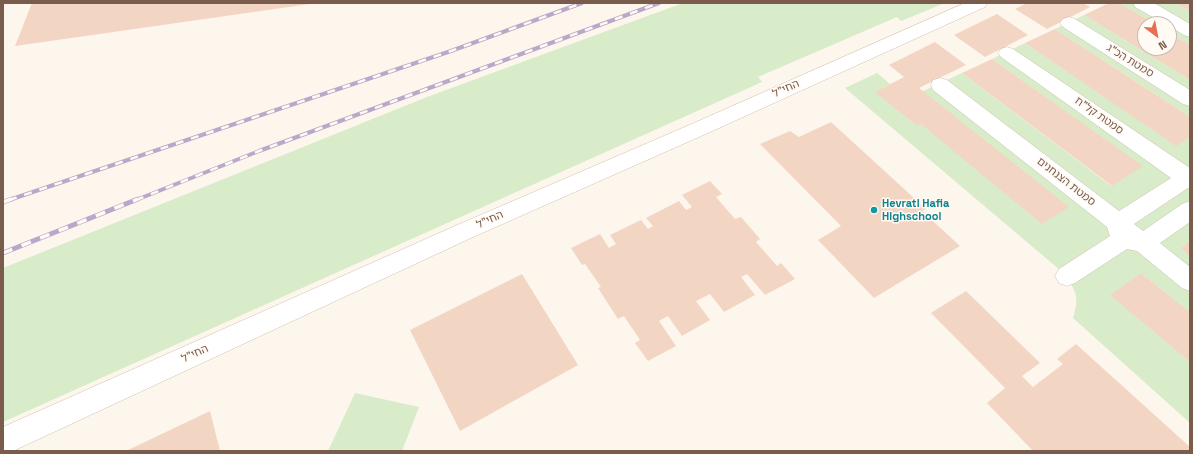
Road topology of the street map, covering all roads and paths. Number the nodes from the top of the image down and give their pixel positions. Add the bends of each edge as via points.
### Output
1 (979, 3) edge
2 (1141, 3) edge
3 (1069, 23) dead end
4 (1190, 31) edge
5 (1007, 52) dead end
6 (940, 85) dead end
7 (1190, 99) edge
8 (1189, 178) edge
9 (1190, 210) edge
10 (1128, 235) junction
11 (1067, 276) dead end
12 (1190, 281) edge
13 (3, 441) edge

1 - 13 street, החי"ל
2 - 4 street
3 - 7 street, סמטת הכ"ג
5 - 8 street, סמטת קל"ח
6 - 10 street, סמטת הצנחנים
8 - 10 street
9 - 10 street
10 - 11 street
10 - 12 street, סמטת הצנחנים

